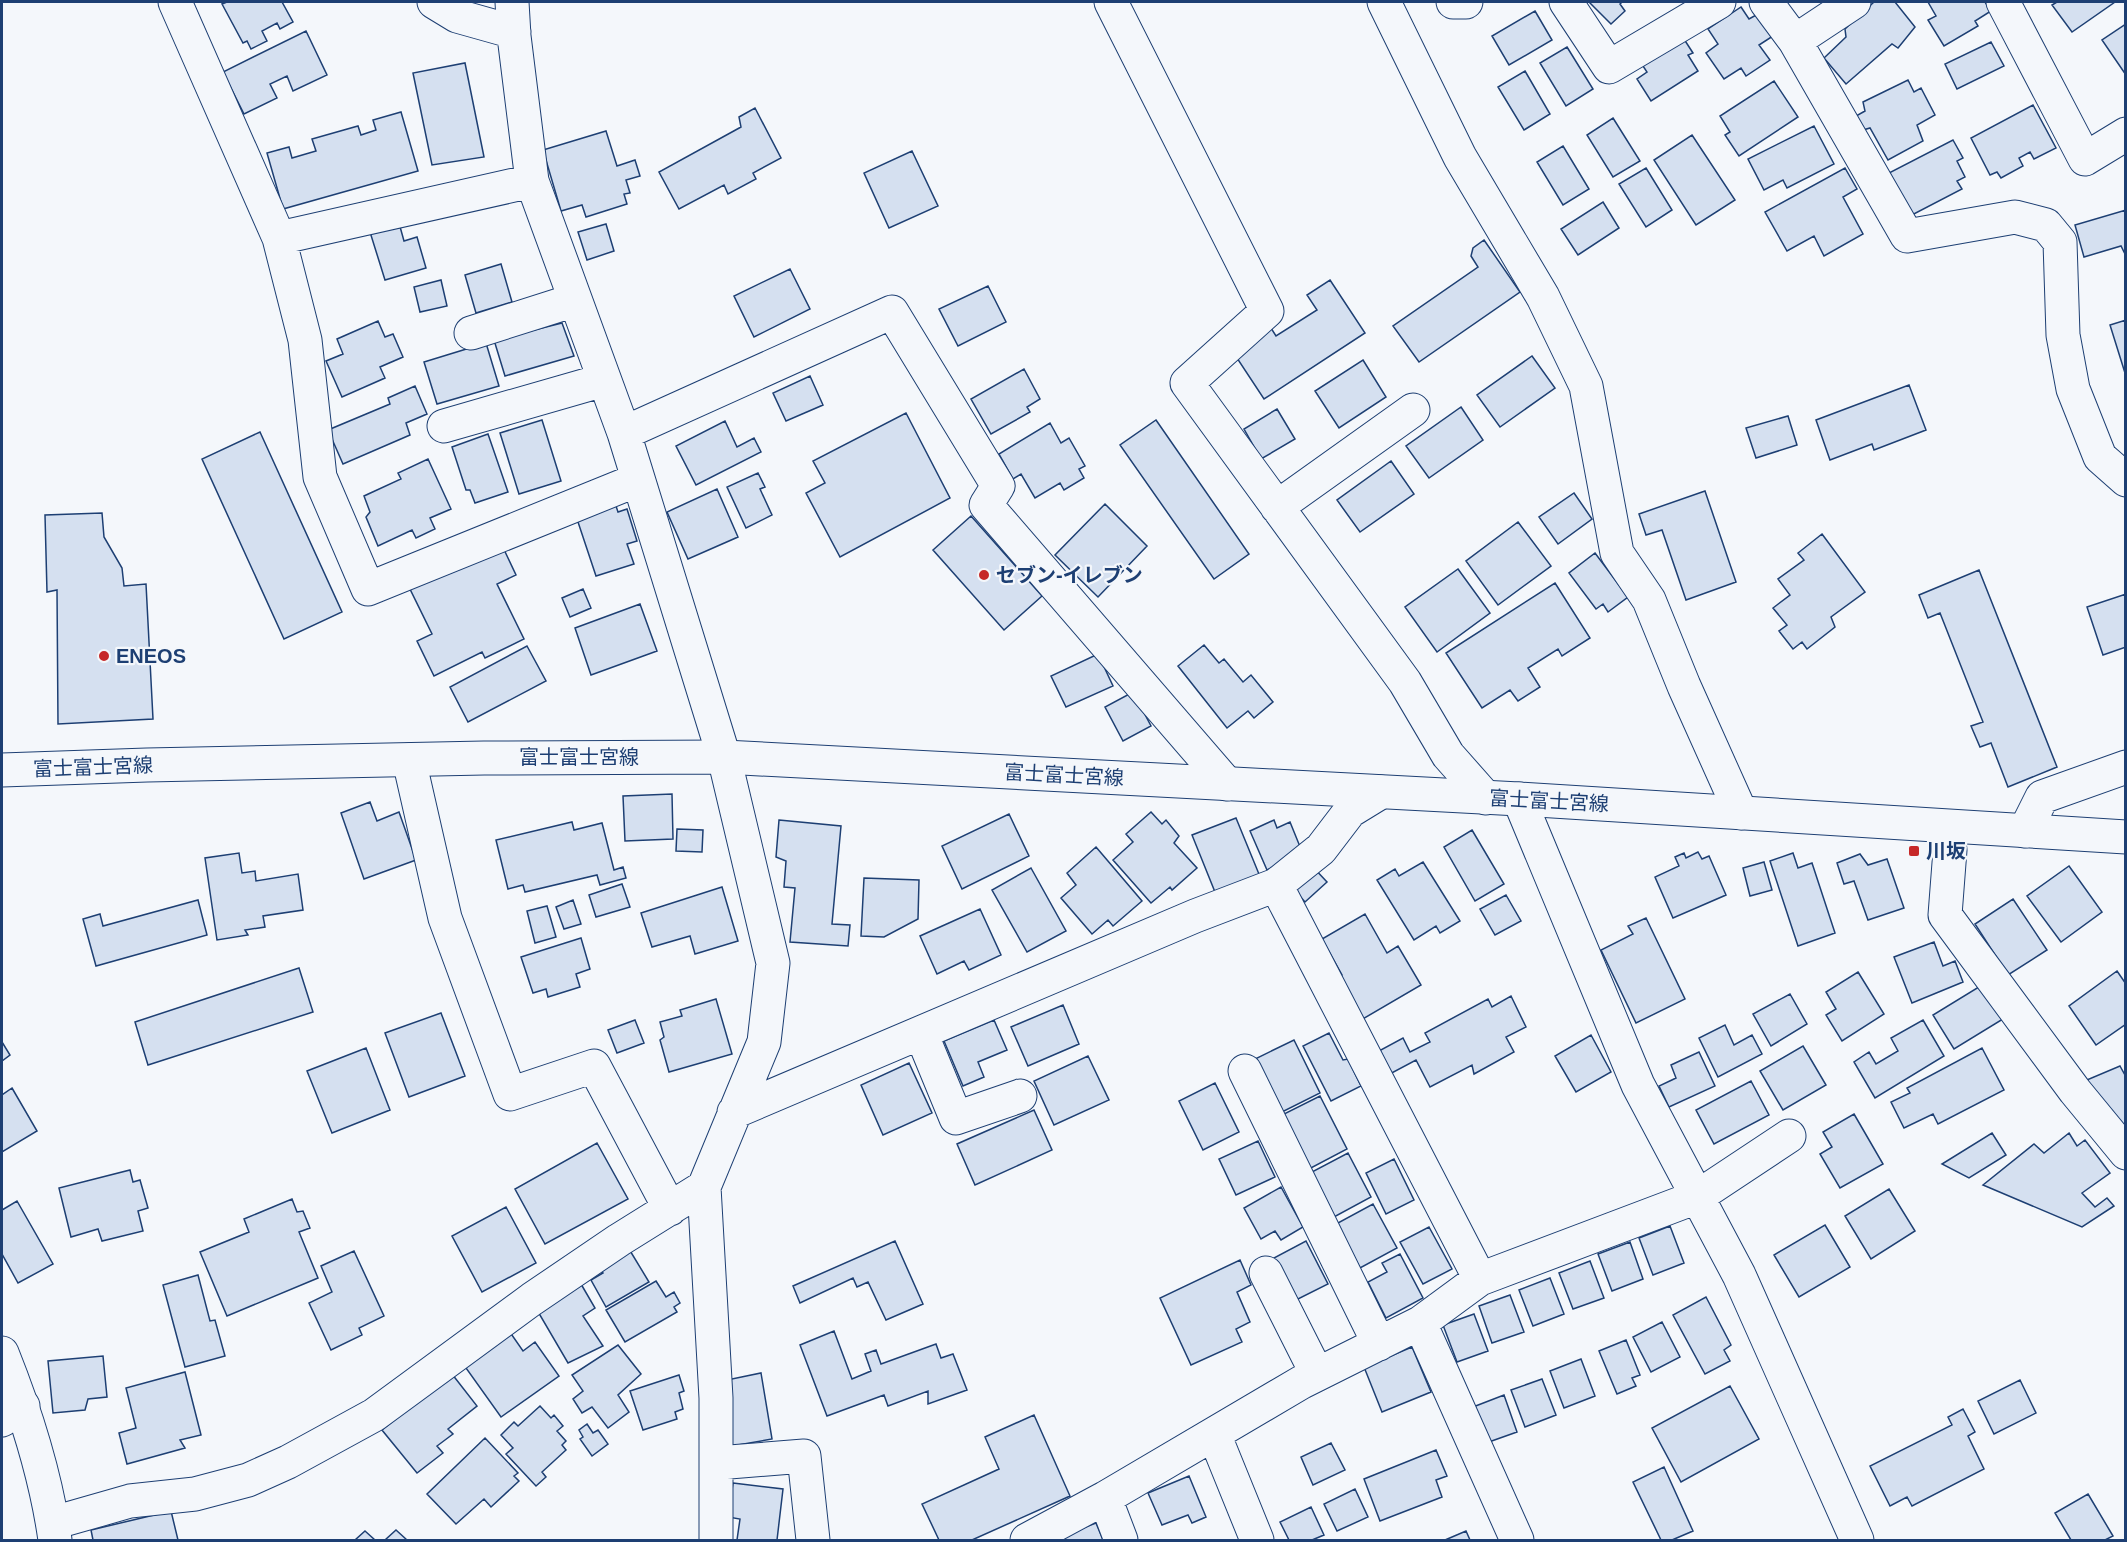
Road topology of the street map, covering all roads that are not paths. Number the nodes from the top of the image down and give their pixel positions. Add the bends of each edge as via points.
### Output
1 (175, 2) edge
2 (434, 2) edge
3 (1111, 2) edge
4 (1384, 2) edge
5 (1453, 2) edge
6 (1466, 2) edge
7 (1566, 2) edge
8 (1719, 2) edge
9 (1766, 2) edge
10 (1854, 2) edge
11 (2003, 2) edge
12 (513, 17) edge
13 (1795, 41) junction
14 (2126, 134) edge
15 (532, 181) junction
16 (279, 238) junction
17 (575, 300) junction
18 (471, 333) dead end
19 (604, 380) junction
20 (1413, 410) dead end
21 (444, 426) dead end
22 (624, 433) junction
23 (637, 480) junction
24 (2126, 480) edge
25 (1277, 507) junction
26 (724, 757) junction
27 (409, 760) junction
28 (2126, 767) edge
29 (2, 770) edge
30 (1227, 784) junction
31 (1381, 792) junction
32 (1486, 798) junction
33 (1519, 799) junction
34 (1741, 813) junction
35 (1947, 828) junction
36 (2025, 831) junction
37 (2126, 837) edge
38 (1276, 885) junction
39 (921, 1033) junction
40 (1245, 1071) dead end
41 (1020, 1096) dead end
42 (734, 1112) junction
43 (1789, 1136) dead end
44 (2126, 1153) edge
45 (704, 1187) junction
46 (1697, 1197) junction
47 (670, 1209) junction
48 (1266, 1273) dead end
49 (1480, 1279) junction
50 (1420, 1323) junction
51 (1379, 1344) junction
52 (2, 1353) edge
53 (1317, 1374) junction
54 (12, 1413) edge
55 (1214, 1434) junction
56 (717, 1463) junction
57 (1105, 1498) junction
58 (54, 1532) edge
59 (716, 1540) edge
60 (813, 1540) edge
61 (1026, 1540) edge
62 (1121, 1540) edge
63 (1257, 1540) edge
64 (1517, 1540) edge
65 (1857, 1540) edge

1 - 16 street
2 - 12 street via 457,16
3 - 25 street via 1267,311 1187,383
4 - 34 street via 1460,157 1543,297 1586,386 1617,553 1649,600
5 - 6 street
7 - 8 street via 1609,67
9 - 13 street
10 - 13 street
11 - 14 street via 2085,159
12 - 15 street
13 - 24 street via 1907,236 2015,217 2046,225 2060,242 2063,335 2073,389 2100,457
15 - 16 street
15 - 17 street
16 - 23 street via 305,340 320,477 368,589
17 - 18 street
17 - 19 street
19 - 21 street
19 - 22 street
20 - 25 street
22 - 23 street
22 - 30 street via 892,312 998,486 986,505
23 - 26 street
25 - 32 street via 1405,682 1448,755
26 - 27 street, 富士富士宮線
26 - 30 street, 富士富士宮線
26 - 42 street via 773,963 764,1041
27 - 29 street, 富士富士宮線
27 - 47 street via 445,918 510,1094 594,1066
28 - 36 street via 2043,797
30 - 31 street, 富士富士宮線
31 - 32 street, 富士富士宮線
31 - 38 street via 1350,811 1321,849
32 - 33 street, 富士富士宮線
33 - 34 street, 富士富士宮線
33 - 46 street via 1638,1085
34 - 35 street, 富士富士宮線
35 - 36 street, 富士富士宮線
35 - 44 street via 1950,850 1945,915 2075,1091
36 - 37 street, 富士富士宮線
38 - 39 street
38 - 49 street
39 - 41 street via 956,1118
39 - 42 street
40 - 51 street
42 - 45 street
43 - 46 street
45 - 47 street
45 - 56 street
46 - 49 street
46 - 65 street via 1739,1275
47 - 58 street via 532,1299 374,1415 288,1462 248,1480 195,1494 130,1501
48 - 53 street
49 - 50 street
50 - 51 street
50 - 64 street
51 - 53 street
52 - 54 street
53 - 55 street
54 - 58 street via 35,1446
55 - 57 street
55 - 63 street
56 - 59 street
56 - 60 street via 804,1456
57 - 61 street
57 - 62 street

